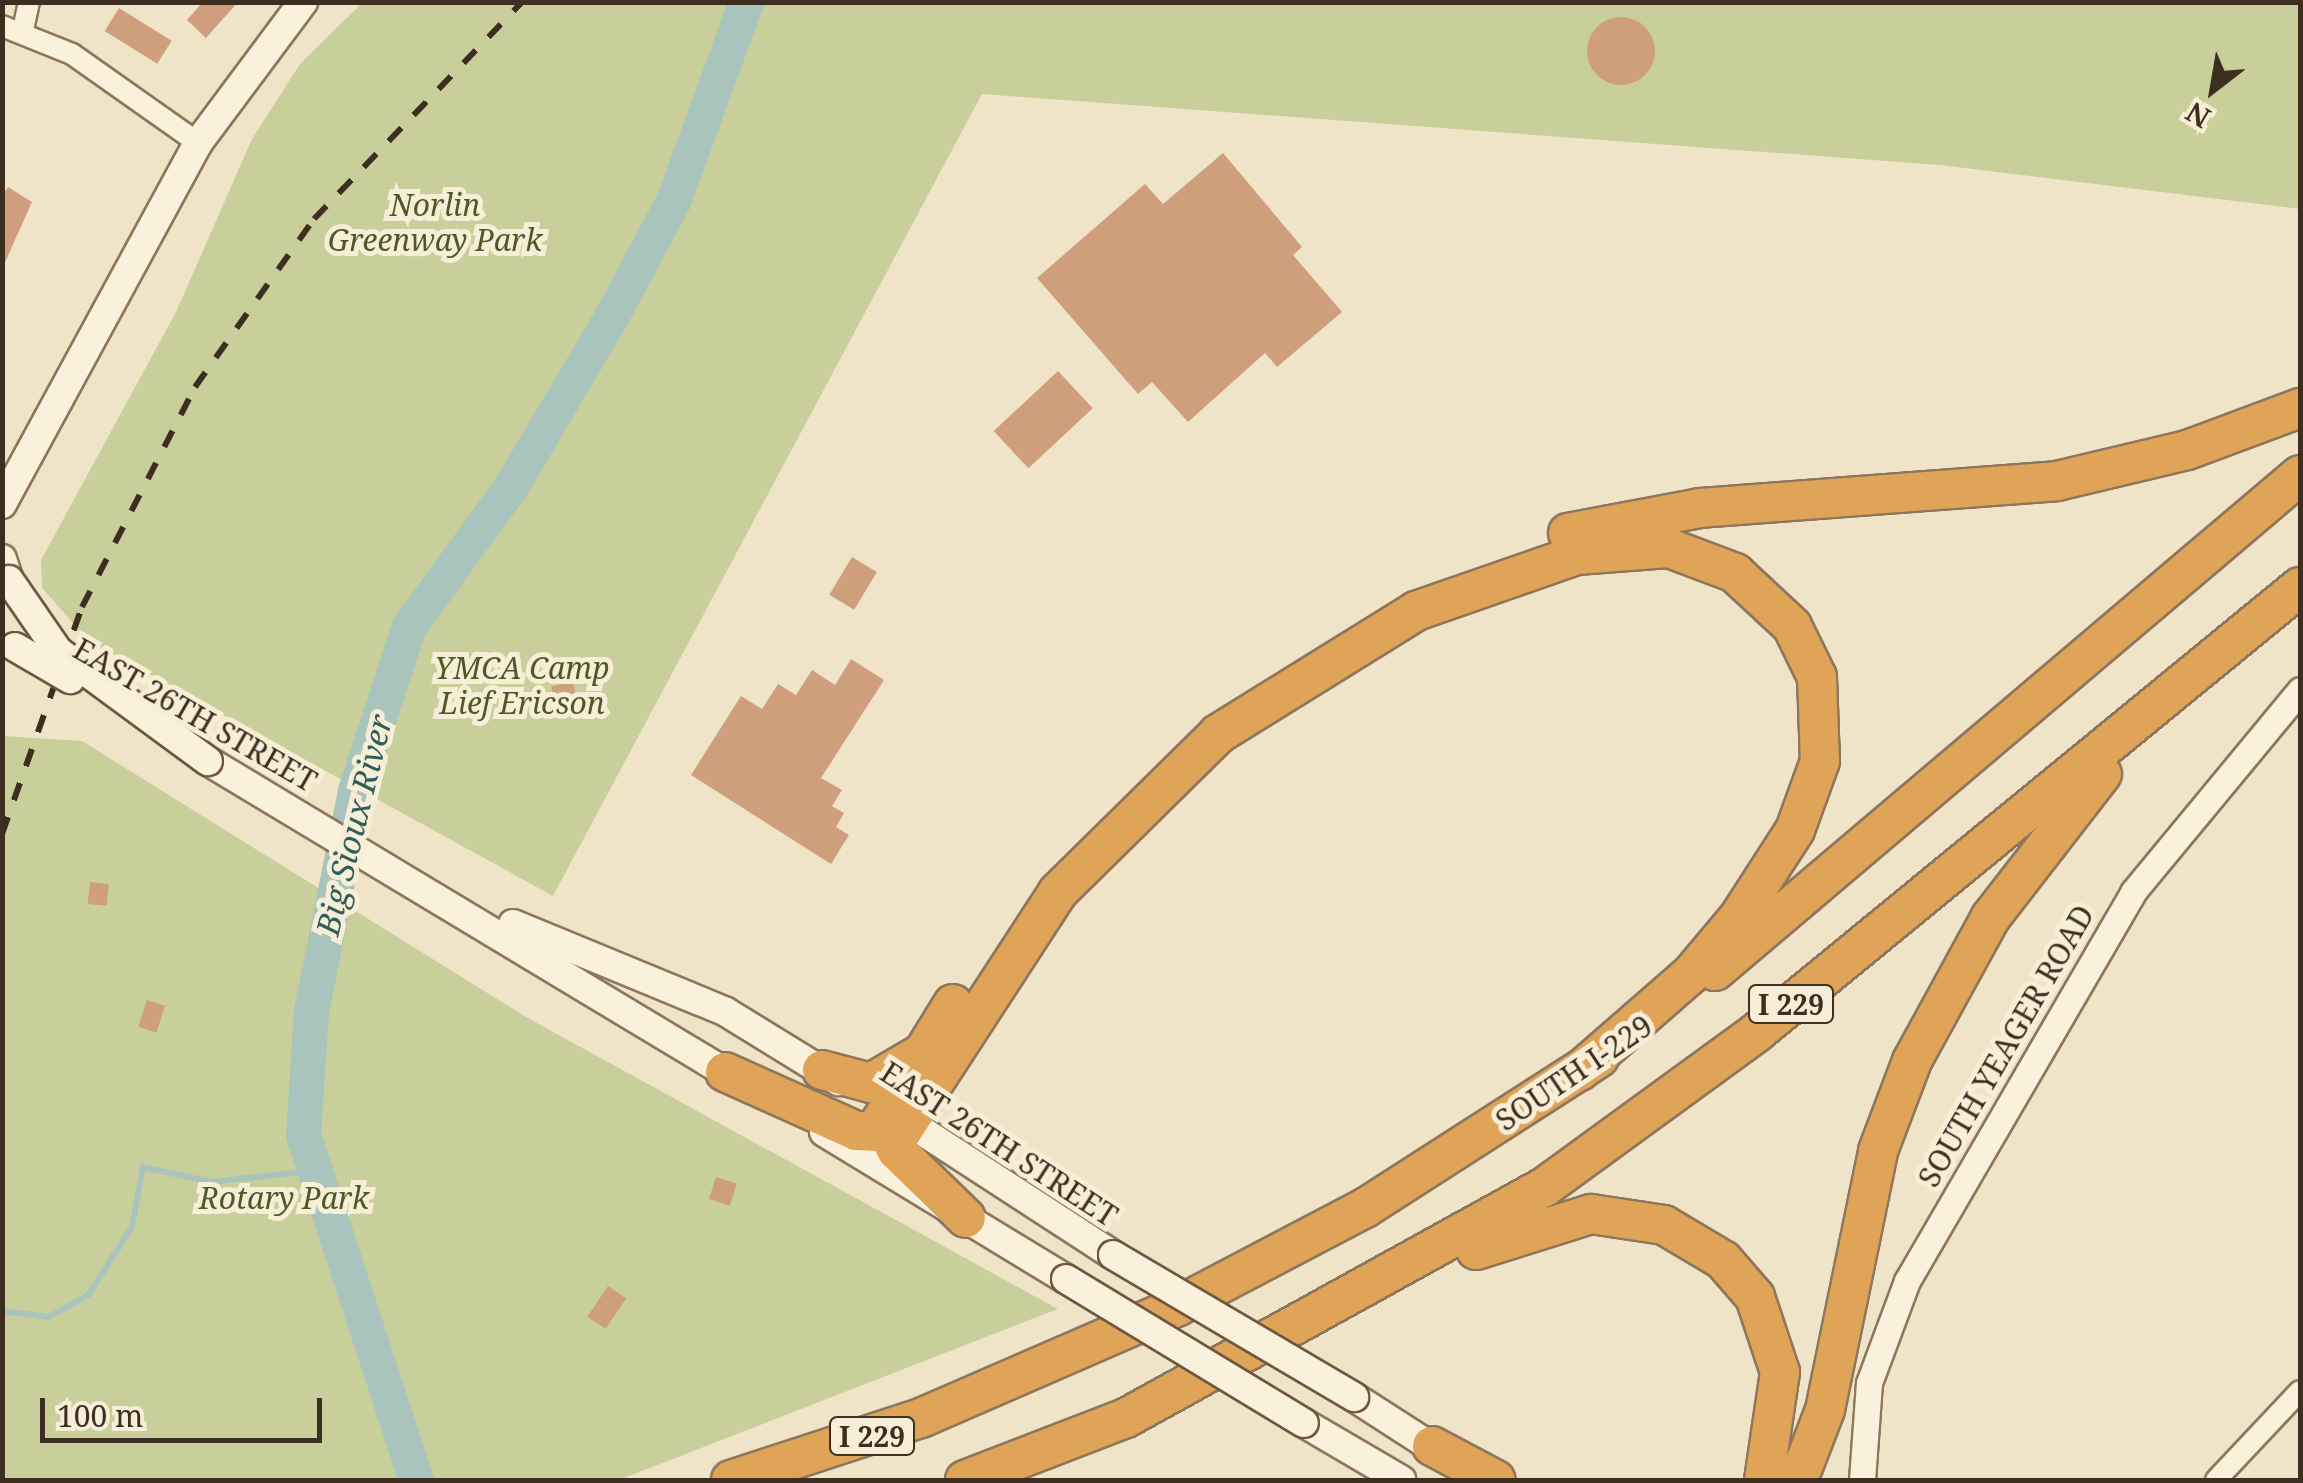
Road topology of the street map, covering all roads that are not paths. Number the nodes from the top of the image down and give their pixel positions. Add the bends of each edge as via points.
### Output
1 (29, 2) edge
2 (303, 2) edge
3 (13, 28) edge
4 (198, 143) junction
5 (2300, 408) edge
6 (2300, 475) edge
7 (2, 504) edge
8 (6, 570) edge
9 (2300, 586) edge
10 (9, 643) edge
11 (2225, 653) junction
12 (2300, 690) edge
13 (208, 761) junction
14 (460, 905) junction
15 (929, 1042) junction
16 (822, 1070) junction
17 (1580, 1071) junction
18 (726, 1072) junction
19 (895, 1122) junction
20 (966, 1218) junction
21 (1326, 1312) junction
22 (2300, 1391) edge
23 (1780, 1397) junction
24 (1432, 1446) junction
25 (731, 1480) edge
26 (965, 1480) edge
27 (1400, 1480) edge
28 (1481, 1480) edge
29 (1496, 1480) edge
30 (1741, 1480) edge
31 (1764, 1480) edge
32 (1798, 1480) edge
33 (1862, 1480) edge
34 (2216, 1480) edge

1 - 3 street
2 - 4 main road
3 - 4 street
4 - 7 main road
5 - 15 highway via 2187,450 2057,482 1654,514 1550,538 1383,601 1234,691 1101,806 1006,921
6 - 17 highway, SOUTH I-229 / I 229 via 1750,944
8 - 13 main road, bridge via 58,651
9 - 11 highway, I 229
10 - 13 main road, EAST 26TH STREET, bridge
11 - 21 highway, I 229 via 1687,1086 1471,1234
11 - 32 highway via 2062,822 1991,917 1937,1012 1878,1152 1825,1410
12 - 33 street, SOUTH YEAGER ROAD via 2134,892 1907,1280 1870,1383
13 - 14 main road, EAST 26TH STREET
14 - 16 main road, EAST 26TH STREET via 631,968
14 - 18 main road, EAST 26TH STREET
15 - 16 highway via 871,1083
15 - 19 highway
16 - 19 main road, EAST 26TH STREET
17 - 19 highway via 1690,974 1739,917 1794,830 1820,761 1816,677 1792,626 1755,586 1691,552 1609,548 1470,590 1358,641 1265,699 1173,771 1058,892
17 - 25 highway, SOUTH I-229 / I 229 via 1352,1216 1178,1306 921,1418
18 - 19 highway
18 - 20 main road, EAST 26TH STREET
19 - 20 highway
19 - 24 main road, EAST 26TH STREET, bridge
20 - 27 main road, EAST 26TH STREET, bridge
21 - 23 highway via 1564,1216 1640,1219 1696,1241 1741,1277 1768,1323
21 - 26 highway, I 229 via 1126,1418
22 - 34 street
23 - 30 highway
23 - 31 highway
24 - 28 main road, EAST 26TH STREET
24 - 29 highway

